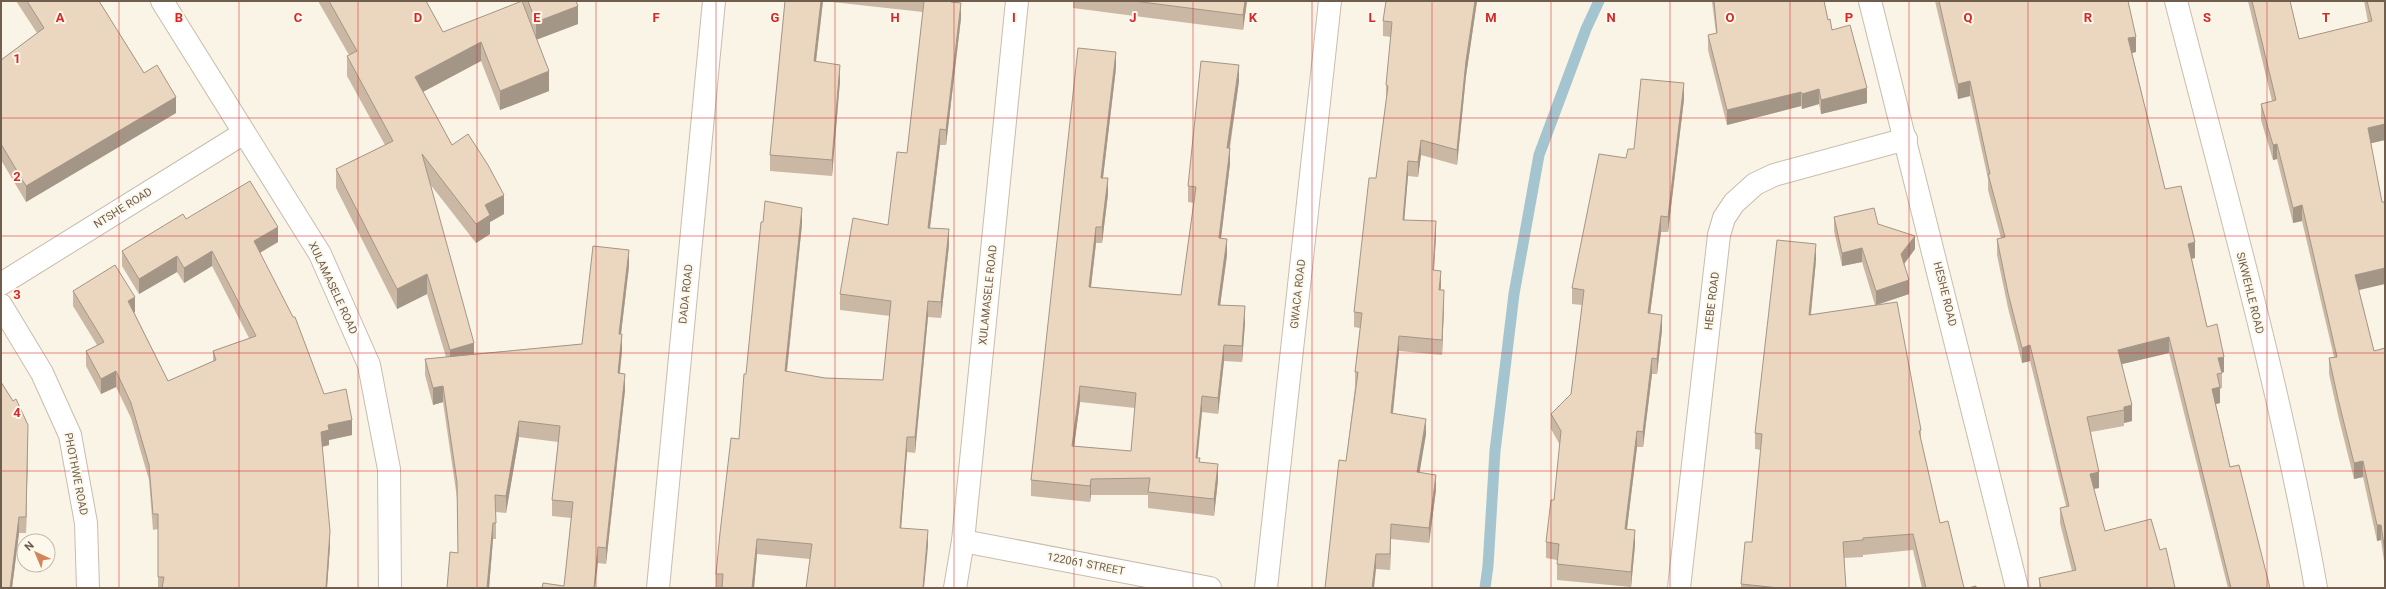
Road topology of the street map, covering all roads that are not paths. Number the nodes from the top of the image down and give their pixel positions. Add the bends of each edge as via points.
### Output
1 (162, 1) edge
2 (714, 1) edge
3 (1017, 1) edge
4 (1330, 1) edge
5 (1870, 1) edge
6 (2176, 1) edge
7 (244, 133) junction
8 (1906, 139) junction
9 (1, 284) edge
10 (1, 305) edge
11 (963, 541) junction
12 (88, 588) edge
13 (390, 588) edge
14 (658, 588) edge
15 (955, 588) edge
16 (1210, 588) edge
17 (1266, 588) edge
18 (1679, 588) edge
19 (2017, 588) edge
20 (2316, 588) edge

1 - 7 street, XULAMASELE ROAD
2 - 14 street, DADA ROAD
3 - 11 street, XULAMASELE ROAD
4 - 17 street, GWACA ROAD
5 - 8 street, HESHE ROAD
6 - 20 street, SIKWEHLE ROAD via 2256,313 2304,519
7 - 9 street, NTSHE ROAD
7 - 13 street, XULAMASELE ROAD via 320,254 369,366 389,469
8 - 18 street, HEBE ROAD via 1774,175 1744,193 1724,218 1719,235
8 - 19 street, HESHE ROAD
10 - 12 street, PHOTHWE ROAD via 42,373 70,435 86,523
11 - 15 street, XULAMASELE ROAD
11 - 16 street, 122061 STREET

